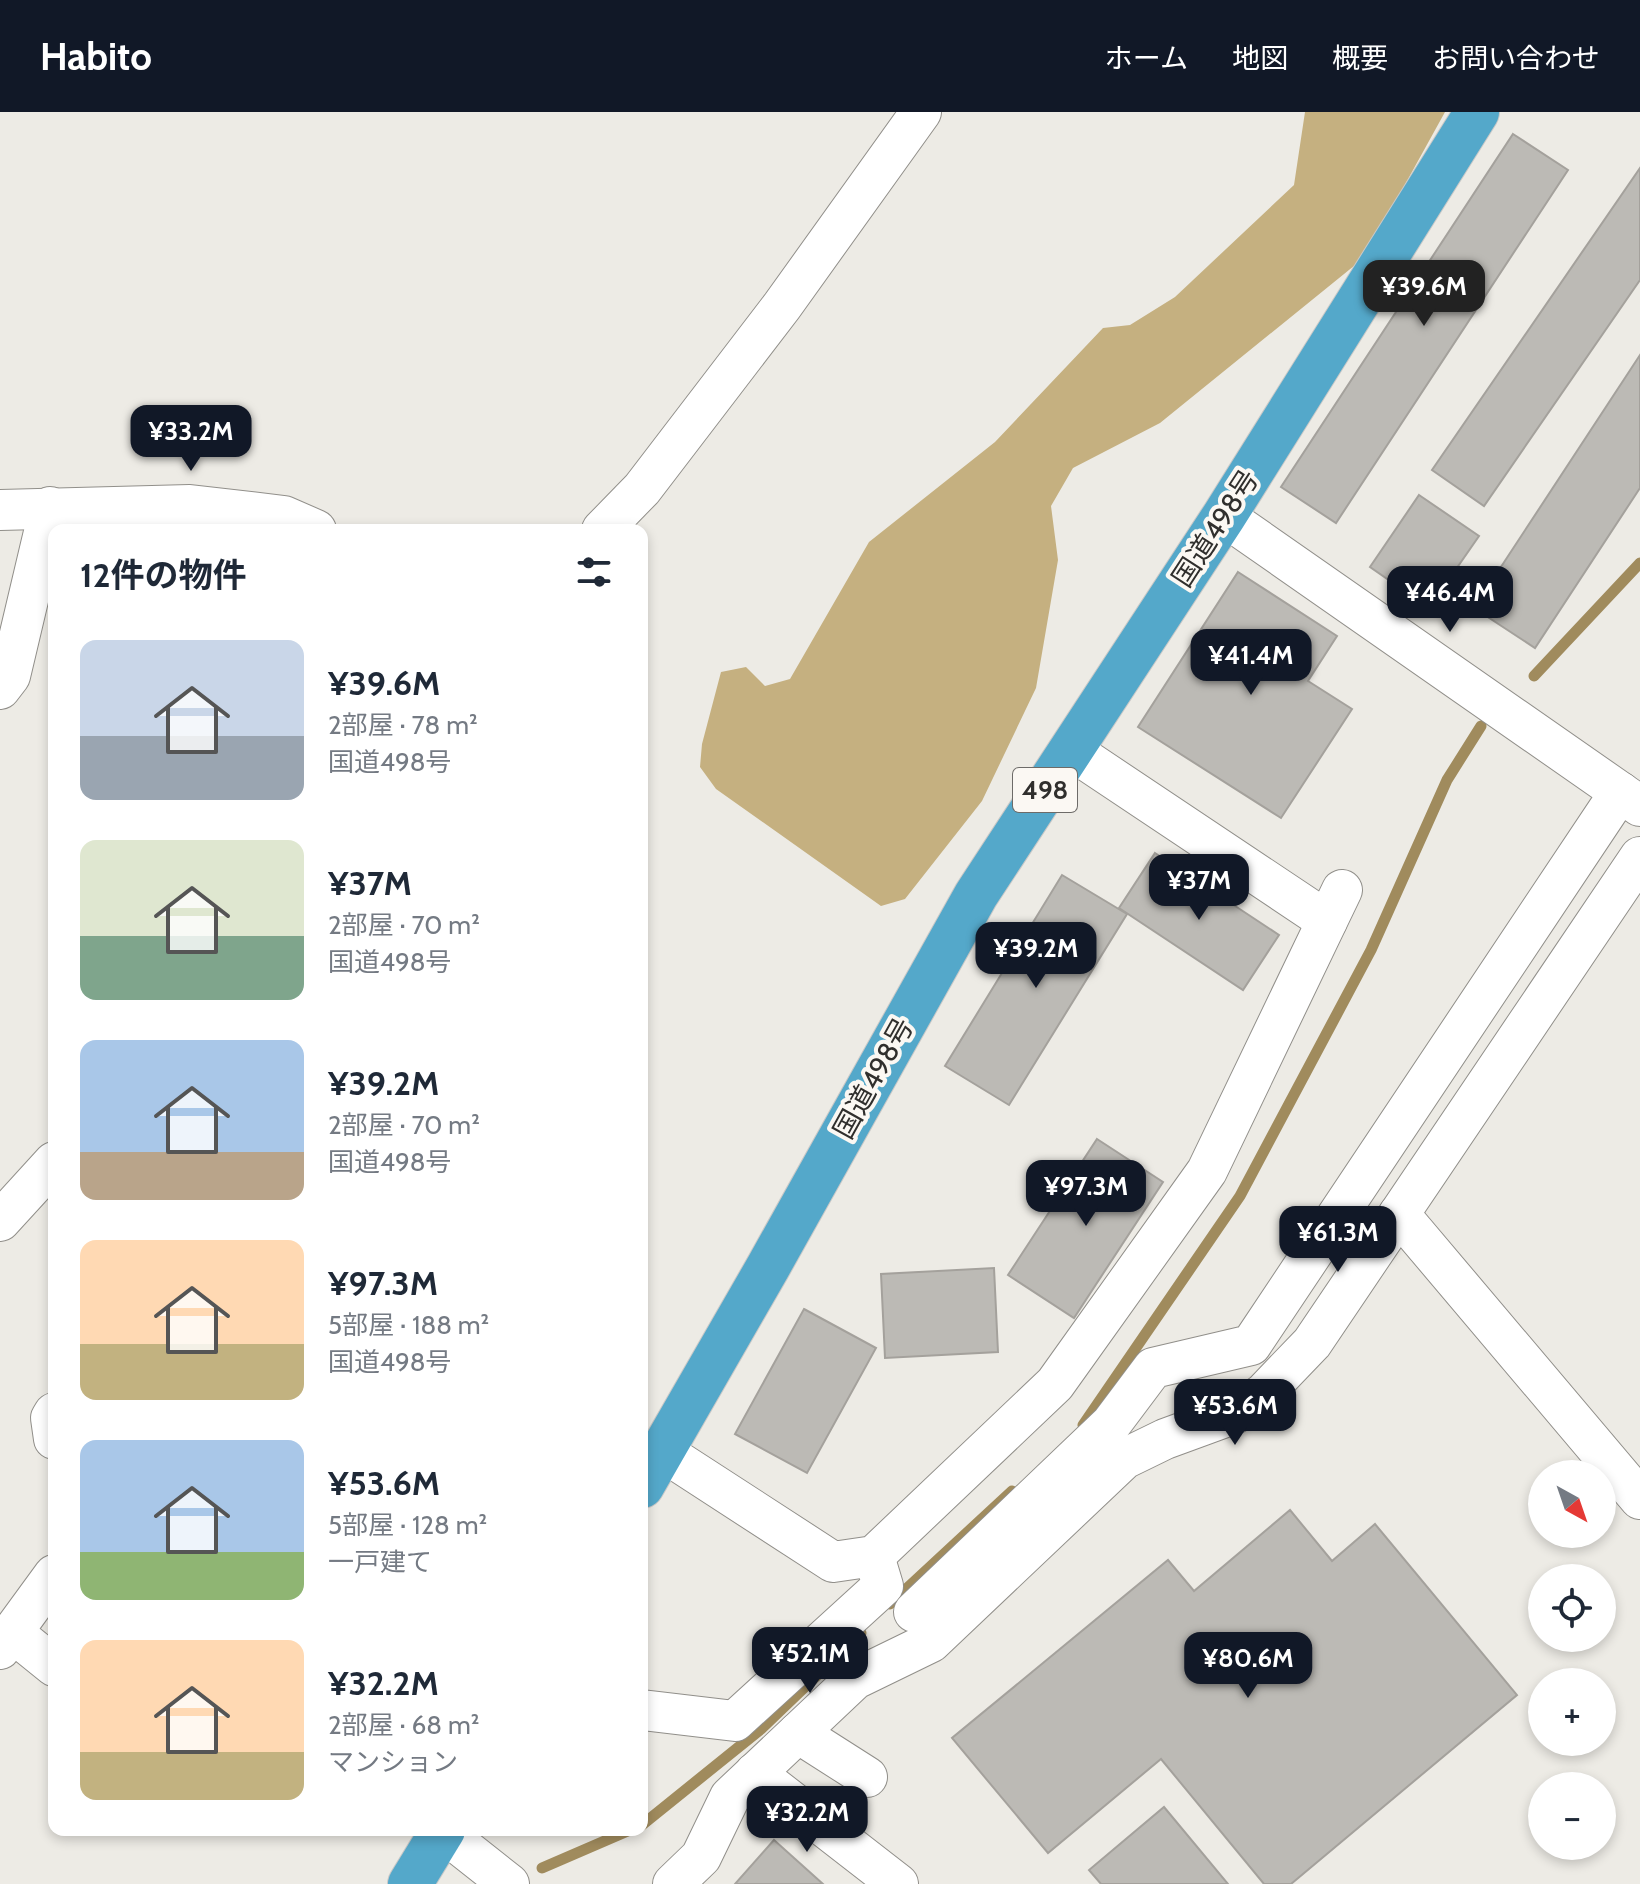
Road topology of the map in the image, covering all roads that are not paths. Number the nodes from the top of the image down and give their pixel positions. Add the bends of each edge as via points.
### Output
1 (921, 112) edge
2 (1477, 112) edge
3 (50, 507) junction
4 (0, 510) edge
5 (1224, 516) junction
6 (302, 524) edge
7 (608, 524) edge
8 (0, 689) edge
9 (1071, 750) junction
10 (1630, 799) edge
11 (1640, 857) edge
12 (48, 1179) edge
13 (1399, 1214) junction
14 (0, 1221) edge
15 (652, 1468) edge
16 (1640, 1499) edge
17 (879, 1571) junction
18 (48, 1583) edge
19 (926, 1623) junction
20 (6, 1640) edge
21 (48, 1663) edge
22 (648, 1711) edge
23 (798, 1733) junction
24 (755, 1773) junction
25 (867, 1777) dead end
26 (439, 1836) edge
27 (448, 1836) edge
28 (410, 1884) edge
29 (509, 1884) edge
30 (673, 1884) edge
31 (898, 1884) edge

1 - 7 street via 782,306 642,489
2 - 5 highway, 国道498号 / 498
3 - 4 street
3 - 6 street via 190,505 284,516
3 - 8 street via 10,676
5 - 9 highway, 国道498号 / 498
5 - 10 street
9 - 15 highway, 国道498号 / 498 via 976,895
9 - 17 street via 1335,906 1207,1171 1055,1384
10 - 19 street via 1251,1345 1153,1368 1111,1424
11 - 13 street
12 - 14 street
13 - 16 street
13 - 19 street via 1312,1343 1264,1393 1236,1413 1124,1459
15 - 17 street via 833,1562
17 - 19 street
17 - 22 street via 735,1721
18 - 20 street
19 - 23 street via 931,1642 855,1679
20 - 21 street
23 - 24 street
23 - 25 street
24 - 30 street via 730,1797 701,1857
24 - 31 street
26 - 28 highway
27 - 29 street

